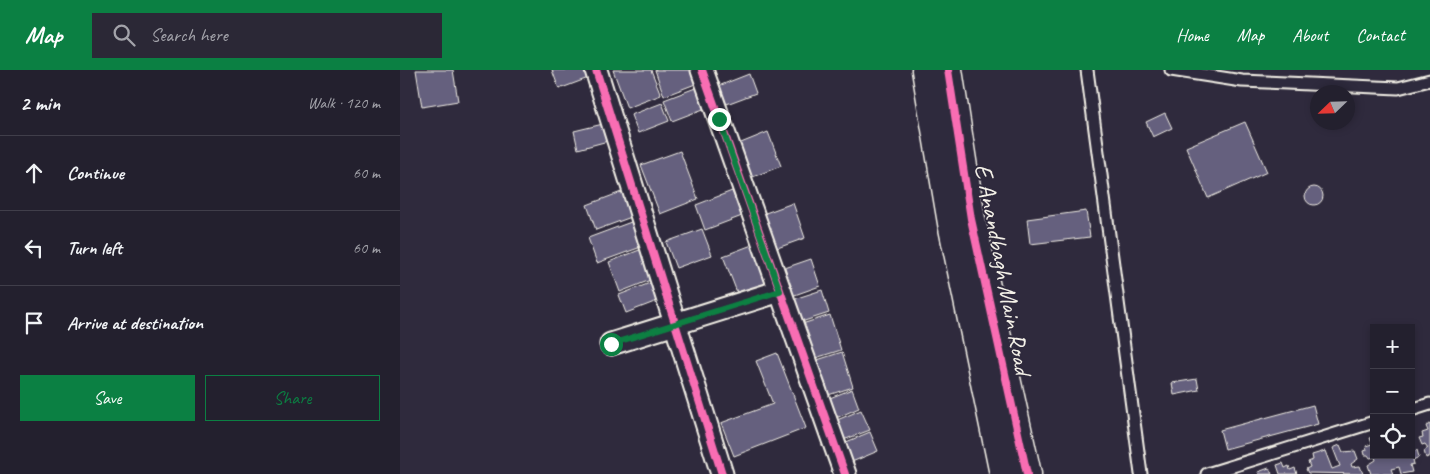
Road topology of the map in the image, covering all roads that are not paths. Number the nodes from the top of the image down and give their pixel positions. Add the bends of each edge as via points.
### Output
1 (596, 70) edge
2 (702, 70) edge
3 (926, 70) edge
4 (948, 70) edge
5 (1087, 70) edge
6 (1171, 70) edge
7 (1430, 80) edge
8 (780, 291) junction
9 (675, 323) junction
10 (611, 344) dead end
11 (1430, 404) edge
12 (1415, 409) edge
13 (1370, 423) edge
14 (722, 474) edge
15 (844, 474) edge
16 (1004, 474) edge
17 (1027, 474) edge
18 (1141, 474) edge
19 (1207, 474) edge

1 - 9 street
2 - 8 street
3 - 16 street, E Anandbagh Main Road via 952,223
4 - 17 street, E Anandbagh Main Road via 971,219
5 - 18 lane
6 - 7 lane via 1242,81 1398,88
8 - 9 street
8 - 15 street
9 - 10 street
9 - 14 street
11 - 12 lane
13 - 19 lane

